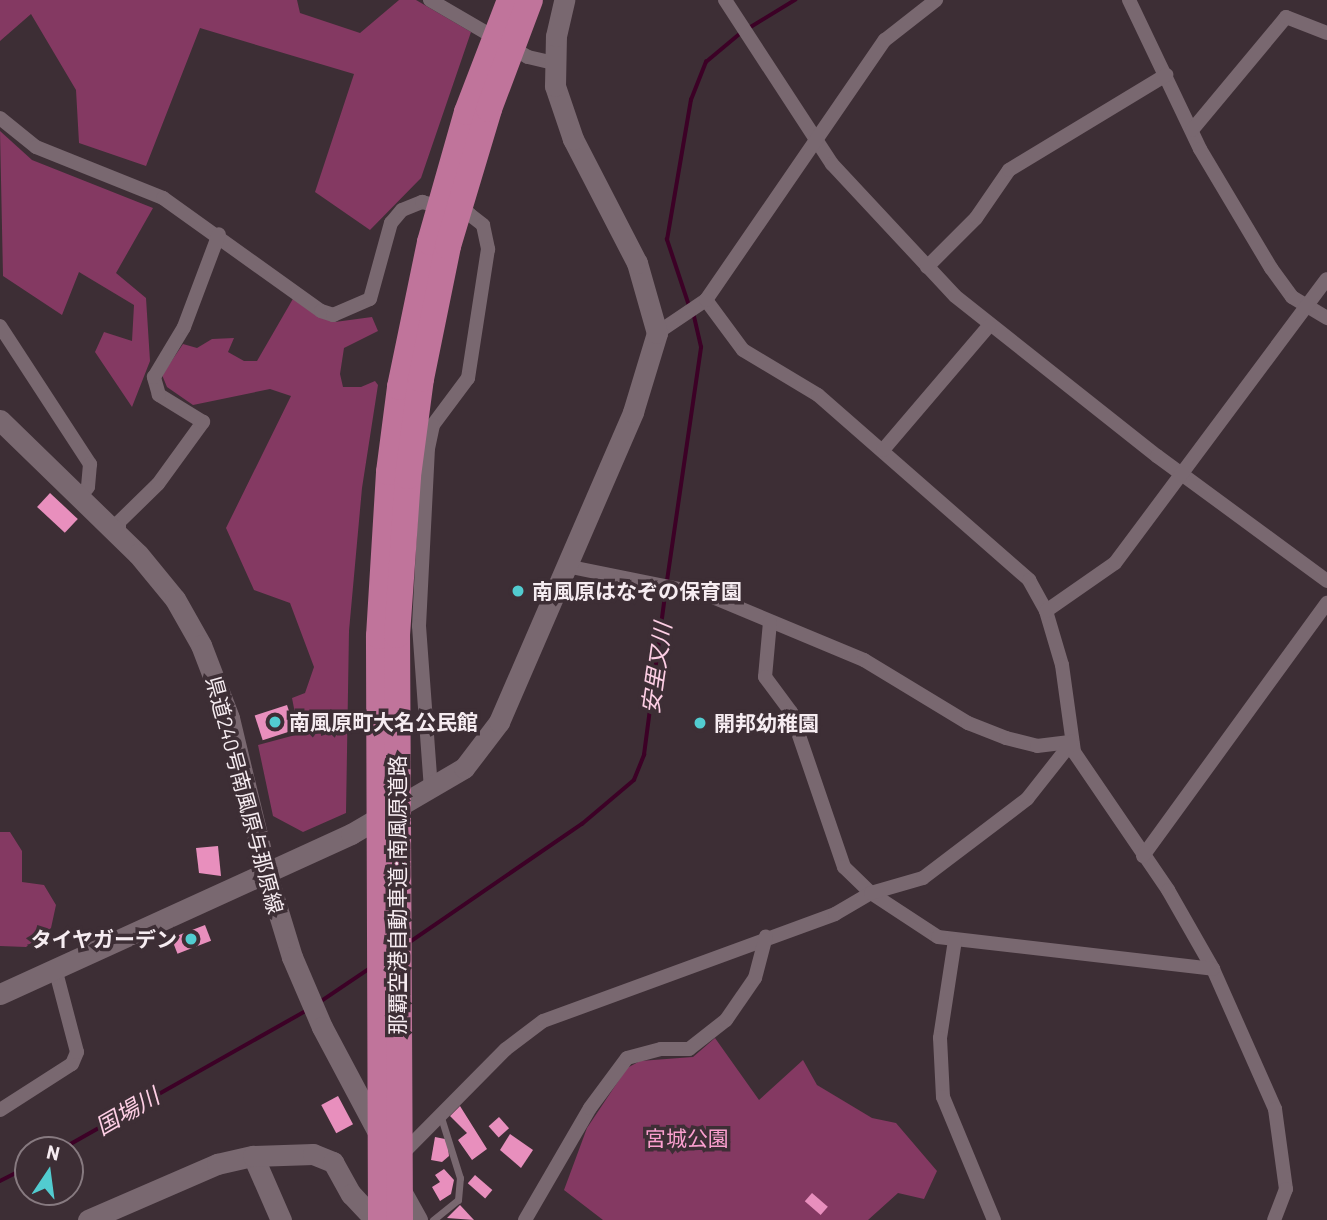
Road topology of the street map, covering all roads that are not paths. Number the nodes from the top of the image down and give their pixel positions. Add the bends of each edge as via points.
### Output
1 (430, 0) edge
2 (510, 0) edge
3 (530, 0) edge
4 (564, 0) edge
5 (725, 0) edge
6 (936, 0) edge
7 (1129, 0) edge
8 (1327, 33) edge
9 (553, 63) junction
10 (1166, 75) junction
11 (0, 118) edge
12 (1192, 130) junction
13 (815, 142) junction
14 (219, 234) junction
15 (439, 244) junction
16 (927, 267) junction
17 (1327, 279) edge
18 (706, 300) junction
19 (1303, 307) junction
20 (1327, 318) edge
21 (0, 326) edge
22 (989, 326) junction
23 (657, 333) junction
24 (410, 383) junction
25 (0, 420) edge
26 (883, 450) junction
27 (1183, 474) junction
28 (81, 496) junction
29 (119, 535) junction
30 (565, 566) junction
31 (1327, 581) edge
32 (1327, 603) edge
33 (1046, 611) junction
34 (770, 622) junction
35 (1072, 742) junction
36 (396, 759) junction
37 (431, 789) junction
38 (1143, 856) junction
39 (266, 872) junction
40 (871, 893) junction
41 (766, 936) junction
42 (955, 940) junction
43 (1213, 969) junction
44 (56, 972) junction
45 (0, 994) edge
46 (0, 1110) edge
47 (440, 1113) junction
48 (253, 1156) junction
49 (391, 1168) junction
50 (368, 1217) edge
51 (88, 1220) edge
52 (281, 1220) edge
53 (400, 1220) edge
54 (417, 1220) edge
55 (433, 1220) edge
56 (525, 1220) edge
57 (994, 1220) edge
58 (1274, 1220) edge

1 - 9 street via 528,57
2 - 15 highway, 那覇空港自動車道;南風原道路 via 467,112
3 - 15 highway, 那覇空港自動車道;南風原道路
4 - 9 street
5 - 13 street
6 - 13 street via 894,29
7 - 10 street
8 - 12 street via 1286,17
9 - 23 street via 555,86 573,139 637,263
10 - 12 street
10 - 16 street via 1009,170 976,218
11 - 14 street via 36,148 163,198
12 - 19 street via 1271,268
13 - 16 street
13 - 18 street
14 - 29 street via 184,327 154,377 159,395 203,422 158,484 119,522
14 - 37 street via 321,311 333,315 370,299 391,223 402,210 422,202 469,214 483,225 488,248 468,378 433,425 428,448 419,626
15 - 24 highway, 那覇空港自動車道;南風原道路
16 - 22 street
17 - 19 street
18 - 23 street
18 - 26 street via 743,350 818,395
19 - 20 street
19 - 27 street
21 - 28 street via 90,464 88,486
22 - 26 street
22 - 27 street
23 - 30 street via 633,412
24 - 36 highway, 那覇空港自動車道;南風原道路
24 - 50 highway, 那覇空港自動車道;南風原道路 via 389,472 373,508 360,719
25 - 28 street, 県道240号南風原与那原線
26 - 33 street via 1029,580
27 - 31 street
27 - 33 street via 1115,562
28 - 29 street, 県道240号南風原与那原線
29 - 39 street, 県道240号南風原与那原線 via 175,599 201,645 229,718
30 - 34 street via 708,595
30 - 37 street via 499,722 464,768
32 - 38 street
33 - 35 street via 1062,665
34 - 35 street via 864,660 968,723 1037,746
34 - 40 street via 765,677 791,712 845,867
35 - 38 street via 1074,752
35 - 40 street via 1027,799 923,878
36 - 53 highway, 那覇空港自動車道;南風原道路
36 - 54 highway via 408,794 413,853
37 - 39 street via 351,834
38 - 43 street
39 - 44 street
39 - 49 street, 県道240号南風原与那原線 via 322,1027 378,1132
40 - 41 street via 835,914
40 - 42 street via 938,937
41 - 47 street via 543,1021 506,1049
41 - 56 street via 755,978 726,1020 689,1049 628,1058 590,1108
42 - 43 street
42 - 57 street via 940,1038 943,1097
43 - 58 street via 1275,1109 1286,1189
44 - 45 street
44 - 46 street via 77,1052 72,1064
47 - 49 street
47 - 55 lane via 460,1178 458,1199
48 - 50 street via 323,1156 342,1172
48 - 51 street via 185,1175
48 - 52 street
49 - 50 street
49 - 54 street, 県道240号南風原与那原線

